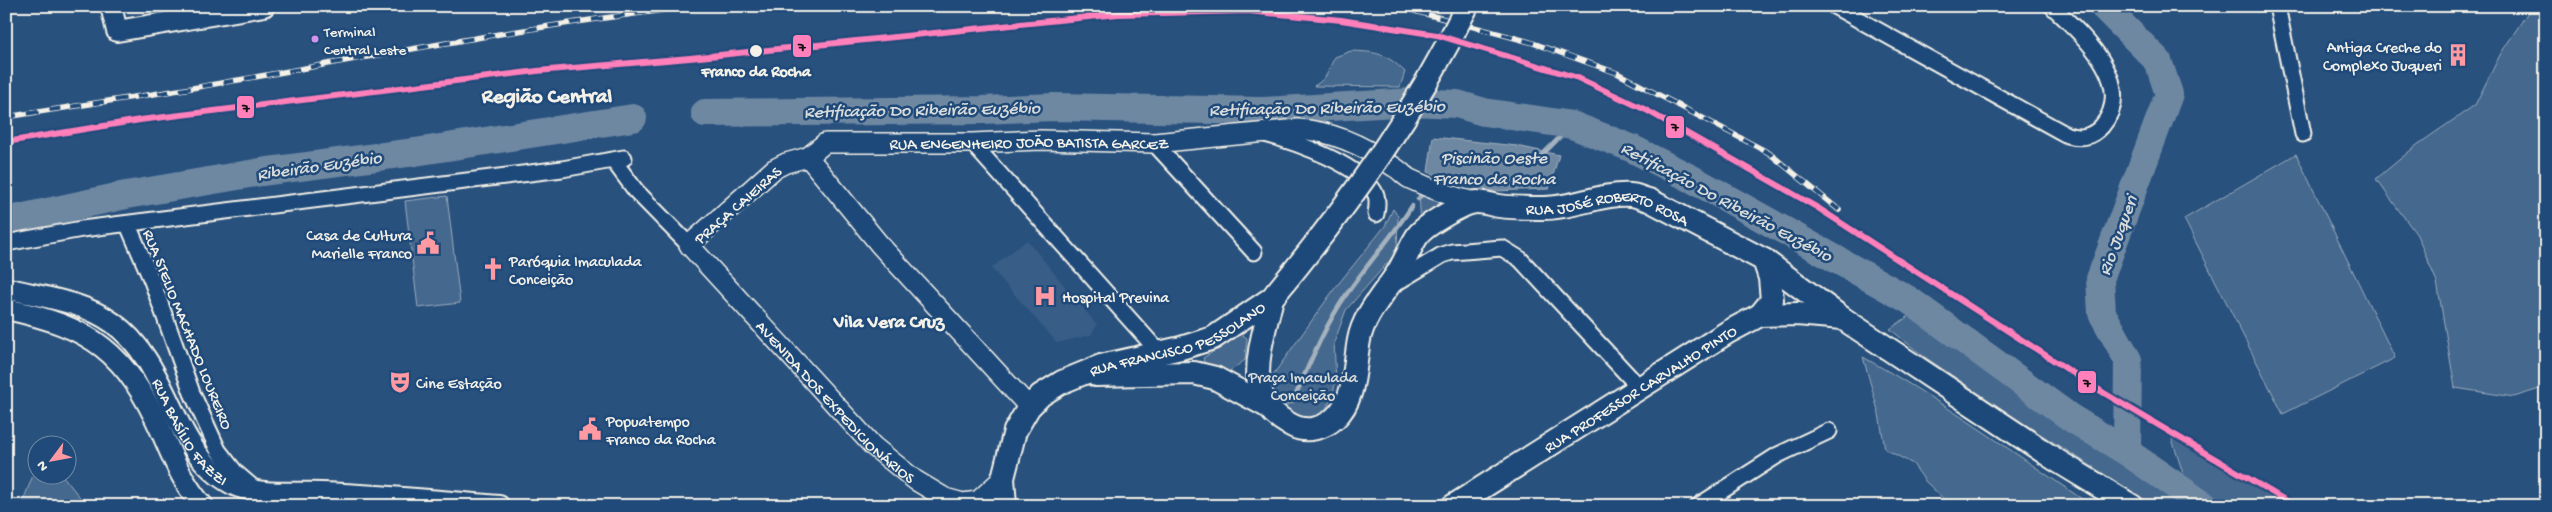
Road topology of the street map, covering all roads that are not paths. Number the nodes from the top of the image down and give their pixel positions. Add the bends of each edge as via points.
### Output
1 (111, 6) edge
2 (264, 6) edge
3 (1467, 6) edge
4 (1834, 6) edge
5 (2052, 6) edge
6 (2277, 6) edge
7 (1255, 132) junction
8 (2304, 134) dead end
9 (1154, 142) junction
10 (972, 144) junction
11 (808, 158) junction
12 (1475, 202) junction
13 (1376, 214) dead end
14 (128, 225) junction
15 (6, 242) edge
16 (689, 245) junction
17 (1254, 252) dead end
18 (1764, 260) junction
19 (6, 288) edge
20 (1386, 289) junction
21 (1274, 296) junction
22 (6, 309) edge
23 (1760, 315) junction
24 (1842, 318) junction
25 (1158, 351) junction
26 (1080, 374) junction
27 (1639, 387) junction
28 (1029, 406) junction
29 (1267, 406) junction
30 (1829, 431) dead end
31 (256, 490) junction
32 (1002, 497) edge
33 (298, 499) edge
34 (333, 500) edge
35 (203, 506) edge
36 (499, 506) edge
37 (1453, 506) edge
38 (1698, 506) edge
39 (2132, 506) edge

1 - 2 main road via 117,30
3 - 21 main road, bridge via 1446,50 1385,150 1335,221
4 - 5 street via 2067,135 2089,136 2097,132 2111,110 2114,98 2112,84 2098,55
6 - 8 street
7 - 9 street, RUA ENGENHEIRO JOÃO BATISTA GARCEZ
7 - 12 street, RUA ENGENHEIRO JOÃO BATISTA GARCEZ via 1289,128 1328,134 1387,162 1407,178 1454,198
7 - 13 street, RUA ENGENHEIRO JOÃO BATISTA GARCEZ via 1297,143 1350,169 1375,193
9 - 10 street, RUA ENGENHEIRO JOÃO BATISTA GARCEZ via 1041,140
9 - 17 street
10 - 11 street, RUA ENGENHEIRO JOÃO BATISTA GARCEZ via 825,143
10 - 25 street
11 - 16 street, PRAÇA CAIEIRAS via 792,160 774,169
11 - 28 street via 880,246
12 - 18 main road, RUA JOSÉ ROBERTO ROSA via 1553,208 1631,195 1649,200
12 - 20 main road via 1452,212 1420,233
14 - 15 street
14 - 16 street, PRAÇA CAIEIRAS via 618,159 636,190
14 - 31 street, RUA STELIO MACHADO LOUREIRO via 192,393 218,450 236,473
16 - 32 street, AVENIDA DOS EXPEDICIONÁRIOS via 873,446 915,480 945,498 963,504
18 - 23 main road via 1772,300
18 - 24 main road, RUA JOSÉ ROBERTO ROSA
19 - 31 main road, RUA BASÍLIO FAZZI via 91,311 124,331 151,365 194,449 226,481
20 - 27 street via 1442,255 1502,248 1520,259
20 - 29 main road via 1360,335 1349,396 1337,416 1319,428 1307,429 1294,427
21 - 25 main road, RUA FRANCISCO PESSOLANO via 1213,338
21 - 29 main road via 1258,370 1259,391
22 - 35 main road, RUA BASÍLIO FAZZI via 45,317 73,328 101,344 119,360 150,405 184,480
23 - 24 main road, RUA PROFESSOR CARVALHO PINTO
23 - 27 main road, RUA PROFESSOR CARVALHO PINTO
24 - 39 main road, RUA JOSÉ ROBERTO ROSA via 2056,460
25 - 26 main road, RUA FRANCISCO PESSOLANO
26 - 28 main road, RUA FRANCISCO PESSOLANO via 1041,395
26 - 29 main road, RUA FRANCISCO PESSOLANO via 1194,373 1215,378
27 - 37 main road, RUA PROFESSOR CARVALHO PINTO
28 - 32 main road, RUA FRANCISCO PESSOLANO via 1015,431
30 - 38 street via 1778,455
31 - 33 main road, RUA BASÍLIO FAZZI
33 - 34 main road, RUA BASÍLIO FAZZI
34 - 36 main road, RUA BASÍLIO FAZZI

